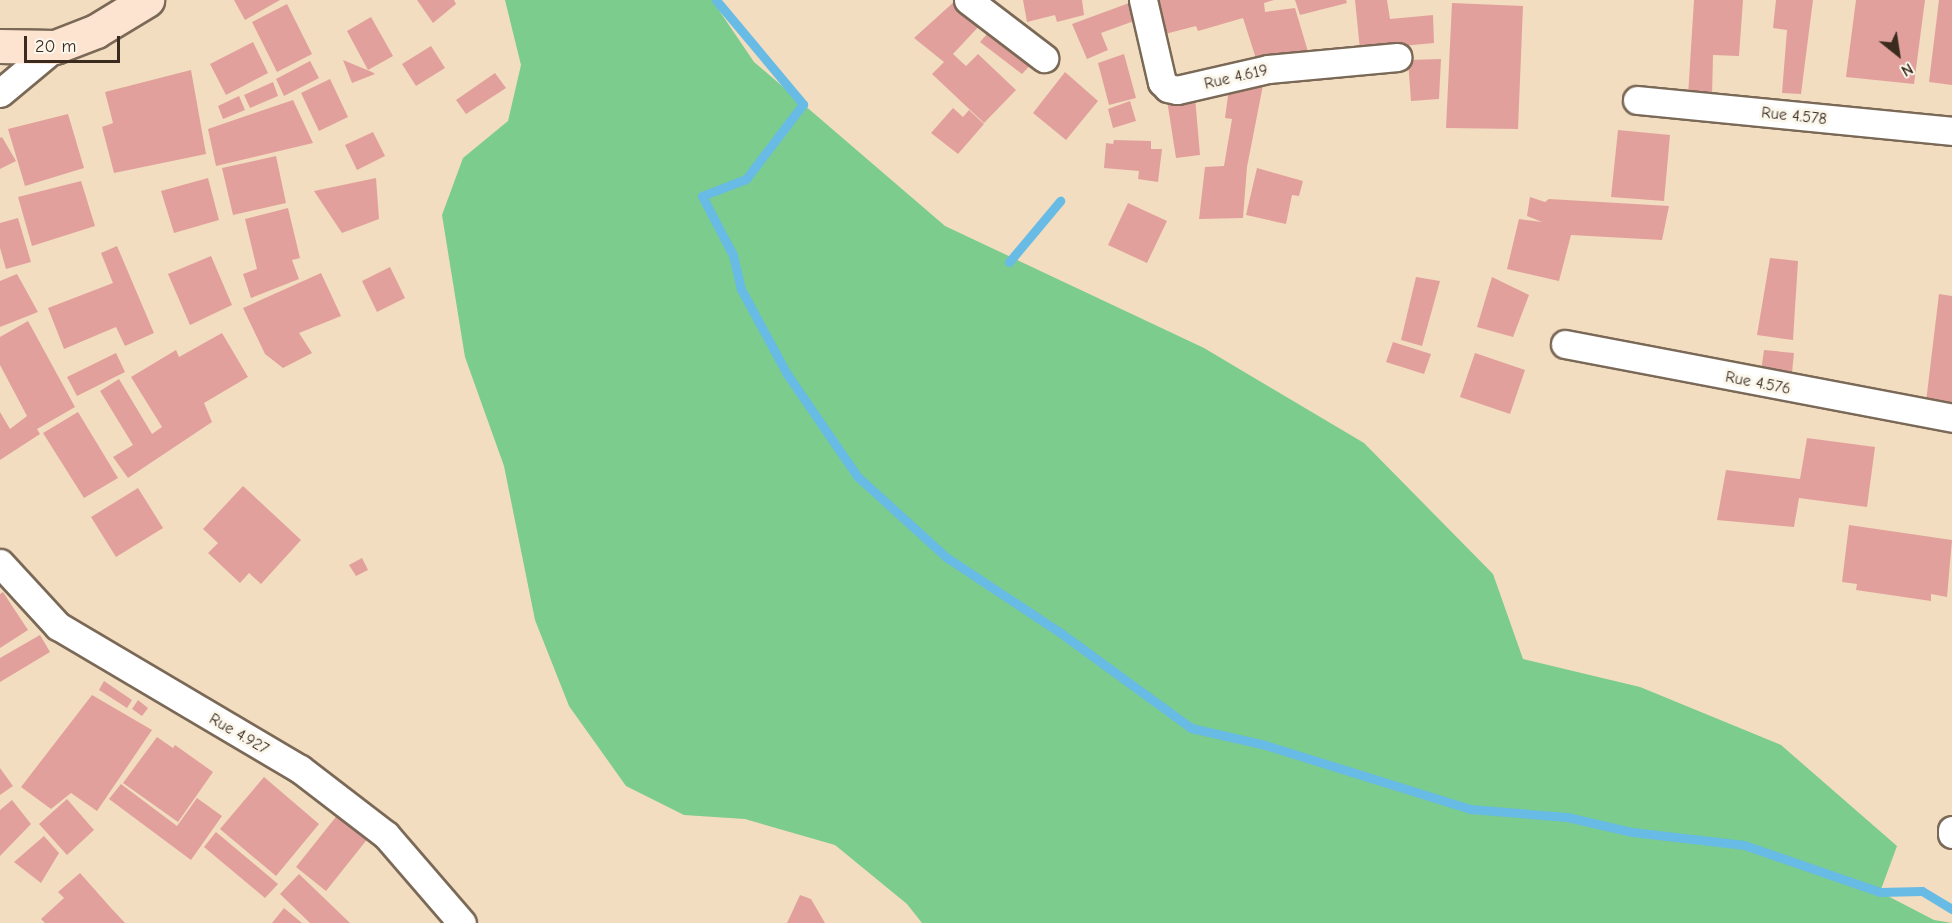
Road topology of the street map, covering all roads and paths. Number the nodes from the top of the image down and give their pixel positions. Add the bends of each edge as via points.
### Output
1 (147, 0) edge
2 (968, 0) edge
3 (1143, 0) edge
4 (0, 46) edge
5 (55, 47) junction
6 (1397, 57) dead end
7 (1044, 58) dead end
8 (0, 93) edge
9 (1637, 100) dead end
10 (1952, 132) edge
11 (1565, 344) dead end
12 (1952, 418) edge
13 (0, 563) edge
14 (462, 923) edge

1 - 5 main road via 96,31
2 - 7 street
3 - 6 street, Rue 4.619 via 1156,62 1168,88 1177,90 1268,69
4 - 5 main road
5 - 8 street
9 - 10 street, Rue 4.578
11 - 12 street, Rue 4.576
13 - 14 street, Rue 4.927 via 58,626 300,769 386,835

